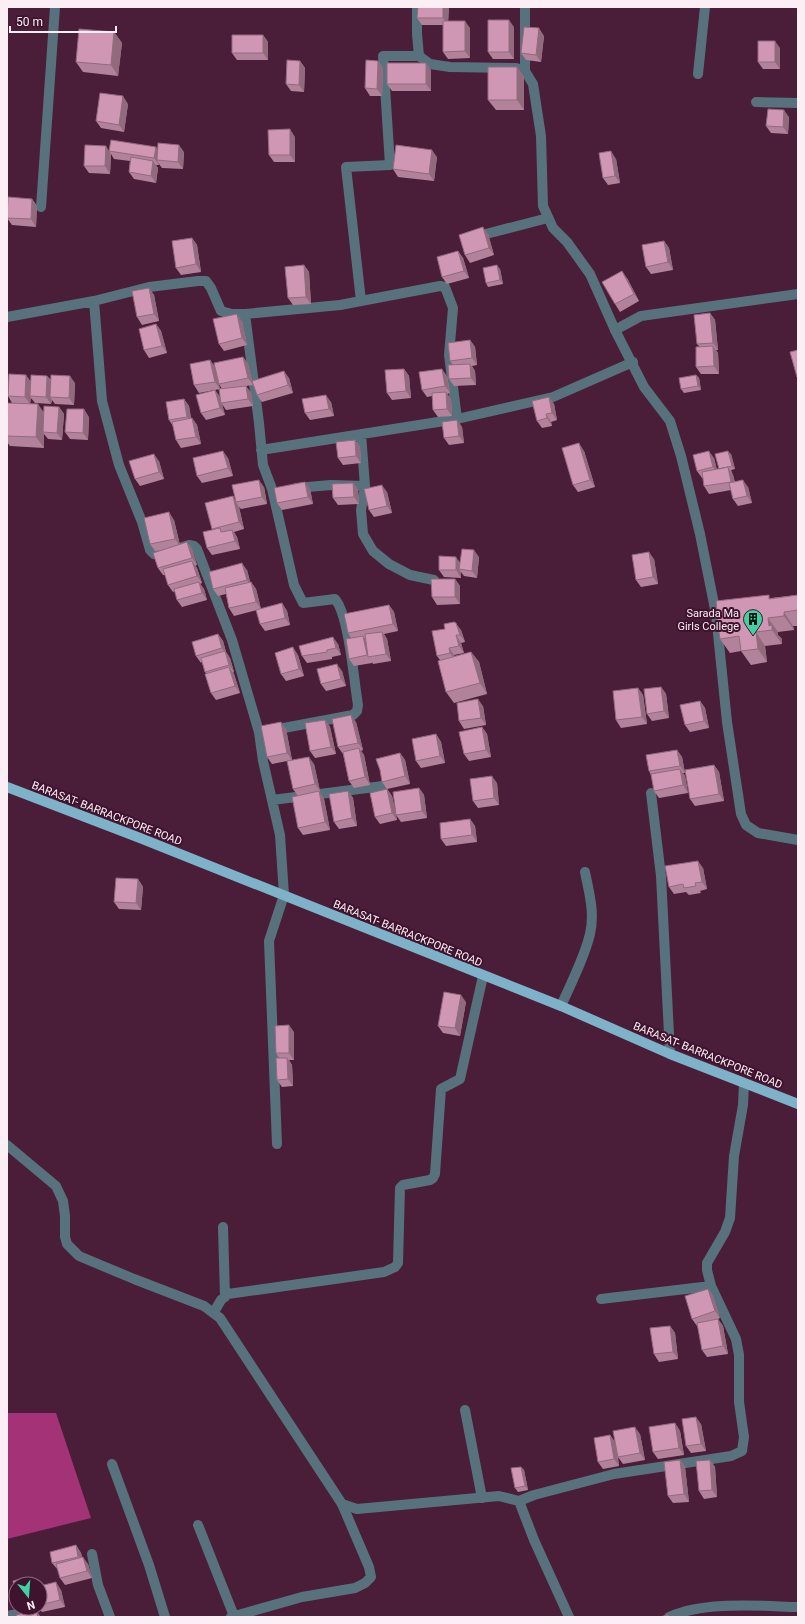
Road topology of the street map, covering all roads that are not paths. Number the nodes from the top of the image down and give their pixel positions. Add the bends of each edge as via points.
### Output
1 (55, 7) edge
2 (417, 7) edge
3 (524, 7) edge
4 (705, 7) edge
5 (419, 56) junction
6 (525, 71) junction
7 (698, 74) dead end
8 (756, 102) dead end
9 (798, 103) edge
10 (41, 207) dead end
11 (548, 218) junction
12 (482, 235) edge
13 (798, 294) edge
14 (94, 301) junction
15 (361, 301) junction
16 (245, 314) junction
17 (7, 316) edge
18 (615, 330) junction
19 (633, 362) junction
20 (457, 419) junction
21 (361, 434) junction
22 (261, 450) junction
23 (365, 486) junction
24 (280, 489) junction
25 (434, 580) edge
26 (259, 732) junction
27 (383, 786) edge
28 (7, 787) edge
29 (651, 793) dead end
30 (272, 800) junction
31 (798, 840) edge
32 (585, 872) dead end
33 (284, 895) junction
34 (482, 976) junction
35 (561, 1006) junction
36 (670, 1054) junction
37 (744, 1084) junction
38 (798, 1104) edge
39 (277, 1144) dead end
40 (7, 1145) edge
41 (224, 1227) dead end
42 (711, 1286) junction
43 (225, 1297) junction
44 (601, 1299) dead end
45 (214, 1312) junction
46 (465, 1410) dead end
47 (112, 1464) dead end
48 (482, 1498) junction
49 (519, 1501) junction
50 (342, 1504) junction
51 (198, 1525) dead end
52 (92, 1554) dead end
53 (798, 1607) edge
54 (110, 1617) edge
55 (165, 1617) edge
56 (232, 1617) edge
57 (569, 1617) edge
58 (670, 1617) edge

1 - 10 street
2 - 5 street
3 - 6 street
4 - 7 street
5 - 6 street via 430,64 450,67 516,68
5 - 15 street via 383,56 390,165 346,167
6 - 11 street via 533,84 541,136 543,206
8 - 9 street
11 - 12 street
11 - 18 street via 590,274
13 - 18 street via 641,316
14 - 16 street via 150,287 206,281 221,311
14 - 17 street
14 - 26 street via 102,401 119,465 142,522 150,550 159,555 189,545 197,549 232,640
15 - 16 street
15 - 20 street via 445,287 453,308 449,355
16 - 22 street
18 - 19 street
19 - 20 street via 553,397
19 - 31 street via 644,387 670,422 720,614 727,722 741,814 746,825 758,833
20 - 21 street
21 - 22 street
21 - 23 street
22 - 24 street via 263,465
23 - 24 street via 331,485
23 - 25 street via 360,510 363,534 373,551 389,564 410,575
24 - 26 street via 294,585 303,603 335,599 339,605 346,630 358,705 353,715
26 - 30 street
27 - 30 street
28 - 33 main road, BARASAT- BARRACKPORE ROAD
29 - 36 street via 661,876
30 - 33 street via 280,835
32 - 35 street via 591,903 590,933
33 - 34 main road, BARASAT- BARRACKPORE ROAD
33 - 39 street via 269,941
34 - 35 main road, BARASAT- BARRACKPORE ROAD
34 - 43 street via 460,1079 441,1089 435,1174 430,1180 402,1185 400,1188 398,1263 395,1267 384,1272 228,1294
35 - 36 main road, BARASAT- BARRACKPORE ROAD
36 - 37 main road, BARASAT- BARRACKPORE ROAD
37 - 38 main road, BARASAT- BARRACKPORE ROAD
37 - 42 street via 734,1156 730,1218 707,1263
40 - 45 street via 56,1186 63,1201 67,1244 79,1256
41 - 43 street
42 - 44 street
42 - 49 street via 736,1339 744,1437 742,1451 724,1457 614,1474 534,1494
43 - 45 street
45 - 50 street
46 - 48 street
47 - 55 street
48 - 49 street via 499,1496
48 - 50 street via 357,1509
49 - 57 street
50 - 56 street via 371,1577 355,1588 302,1597
51 - 56 street
52 - 54 street via 98,1585
53 - 58 street via 719,1607 684,1611

